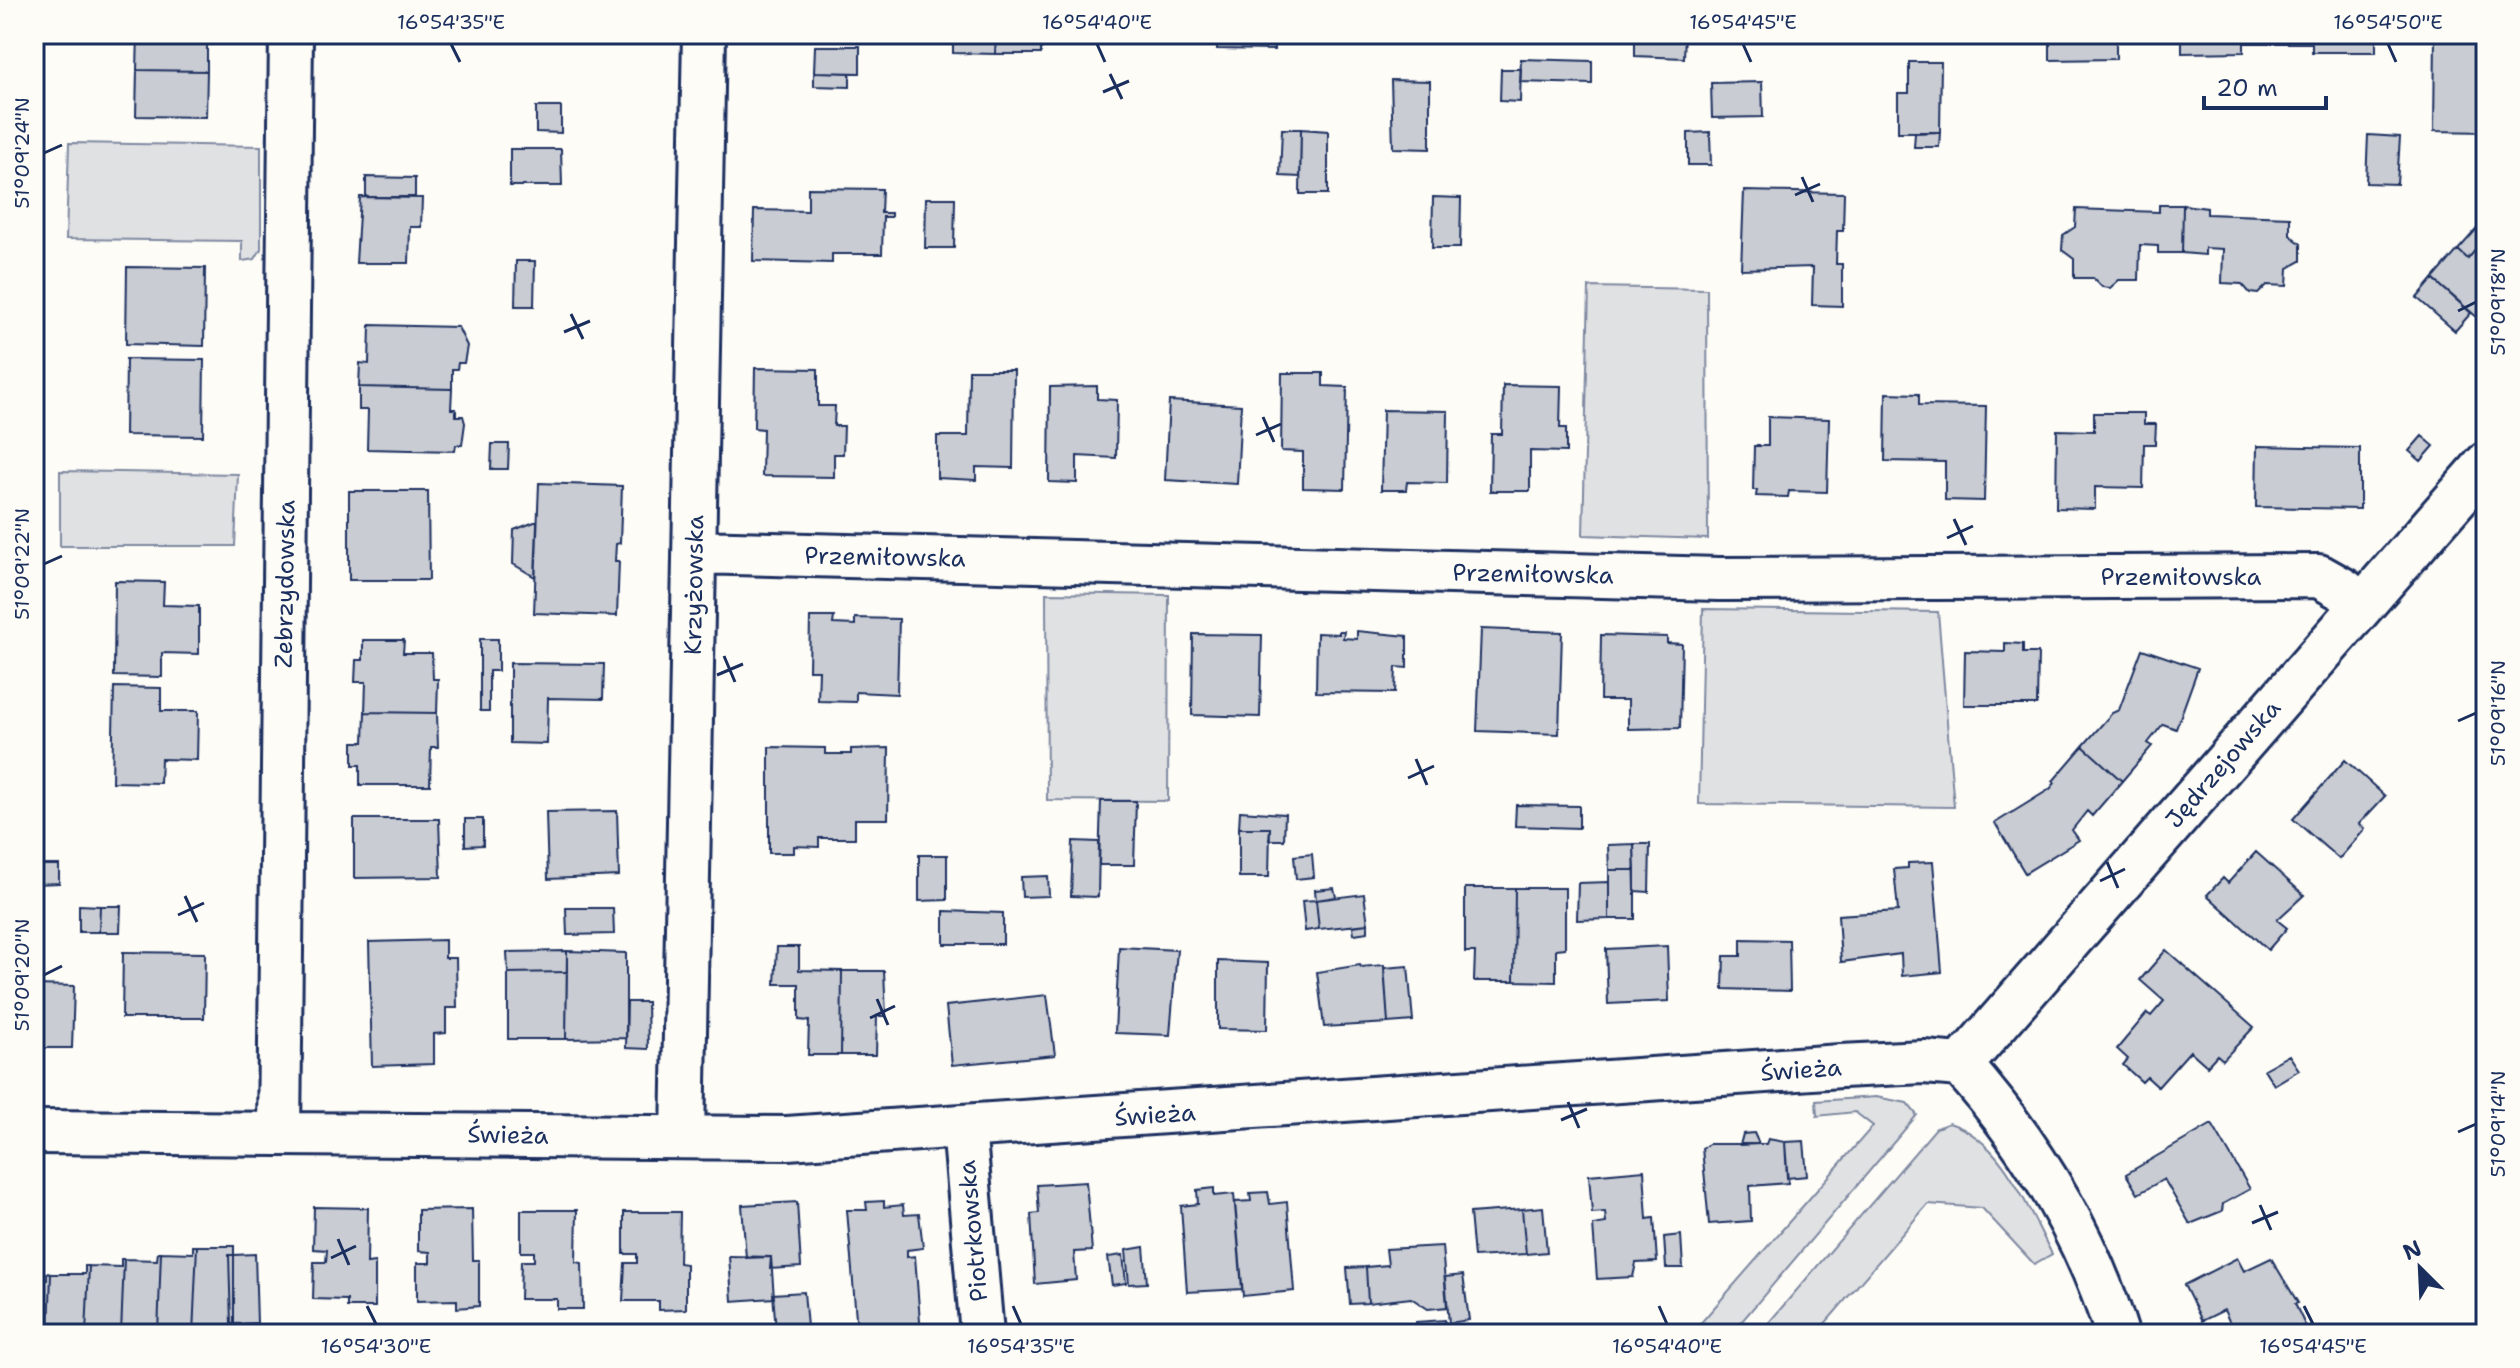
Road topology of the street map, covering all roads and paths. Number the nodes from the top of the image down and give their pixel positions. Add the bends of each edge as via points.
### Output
1 (291, 34) edge
2 (704, 34) edge
3 (2486, 464) edge
4 (695, 552) junction
5 (2361, 606) junction
6 (1961, 1065) junction
7 (964, 1127) junction
8 (34, 1132) edge
9 (279, 1134) junction
10 (683, 1137) junction
11 (982, 1334) edge
12 (2117, 1334) edge

1 - 9 street, Zebrzydowska
2 - 4 street, Krzyżowska
3 - 5 street, Jędrzejowska
4 - 5 street, Przemiłowska via 1719,579 2319,576
4 - 10 street, Krzyżowska
5 - 6 street, Jędrzejowska
6 - 7 street, Świeża via 1841,1066
6 - 12 street via 1998,1107 2077,1234 2100,1278
7 - 10 street, Świeża via 787,1138
7 - 11 street, Piotrkowska
8 - 9 street, Świeża
9 - 10 street, Świeża

